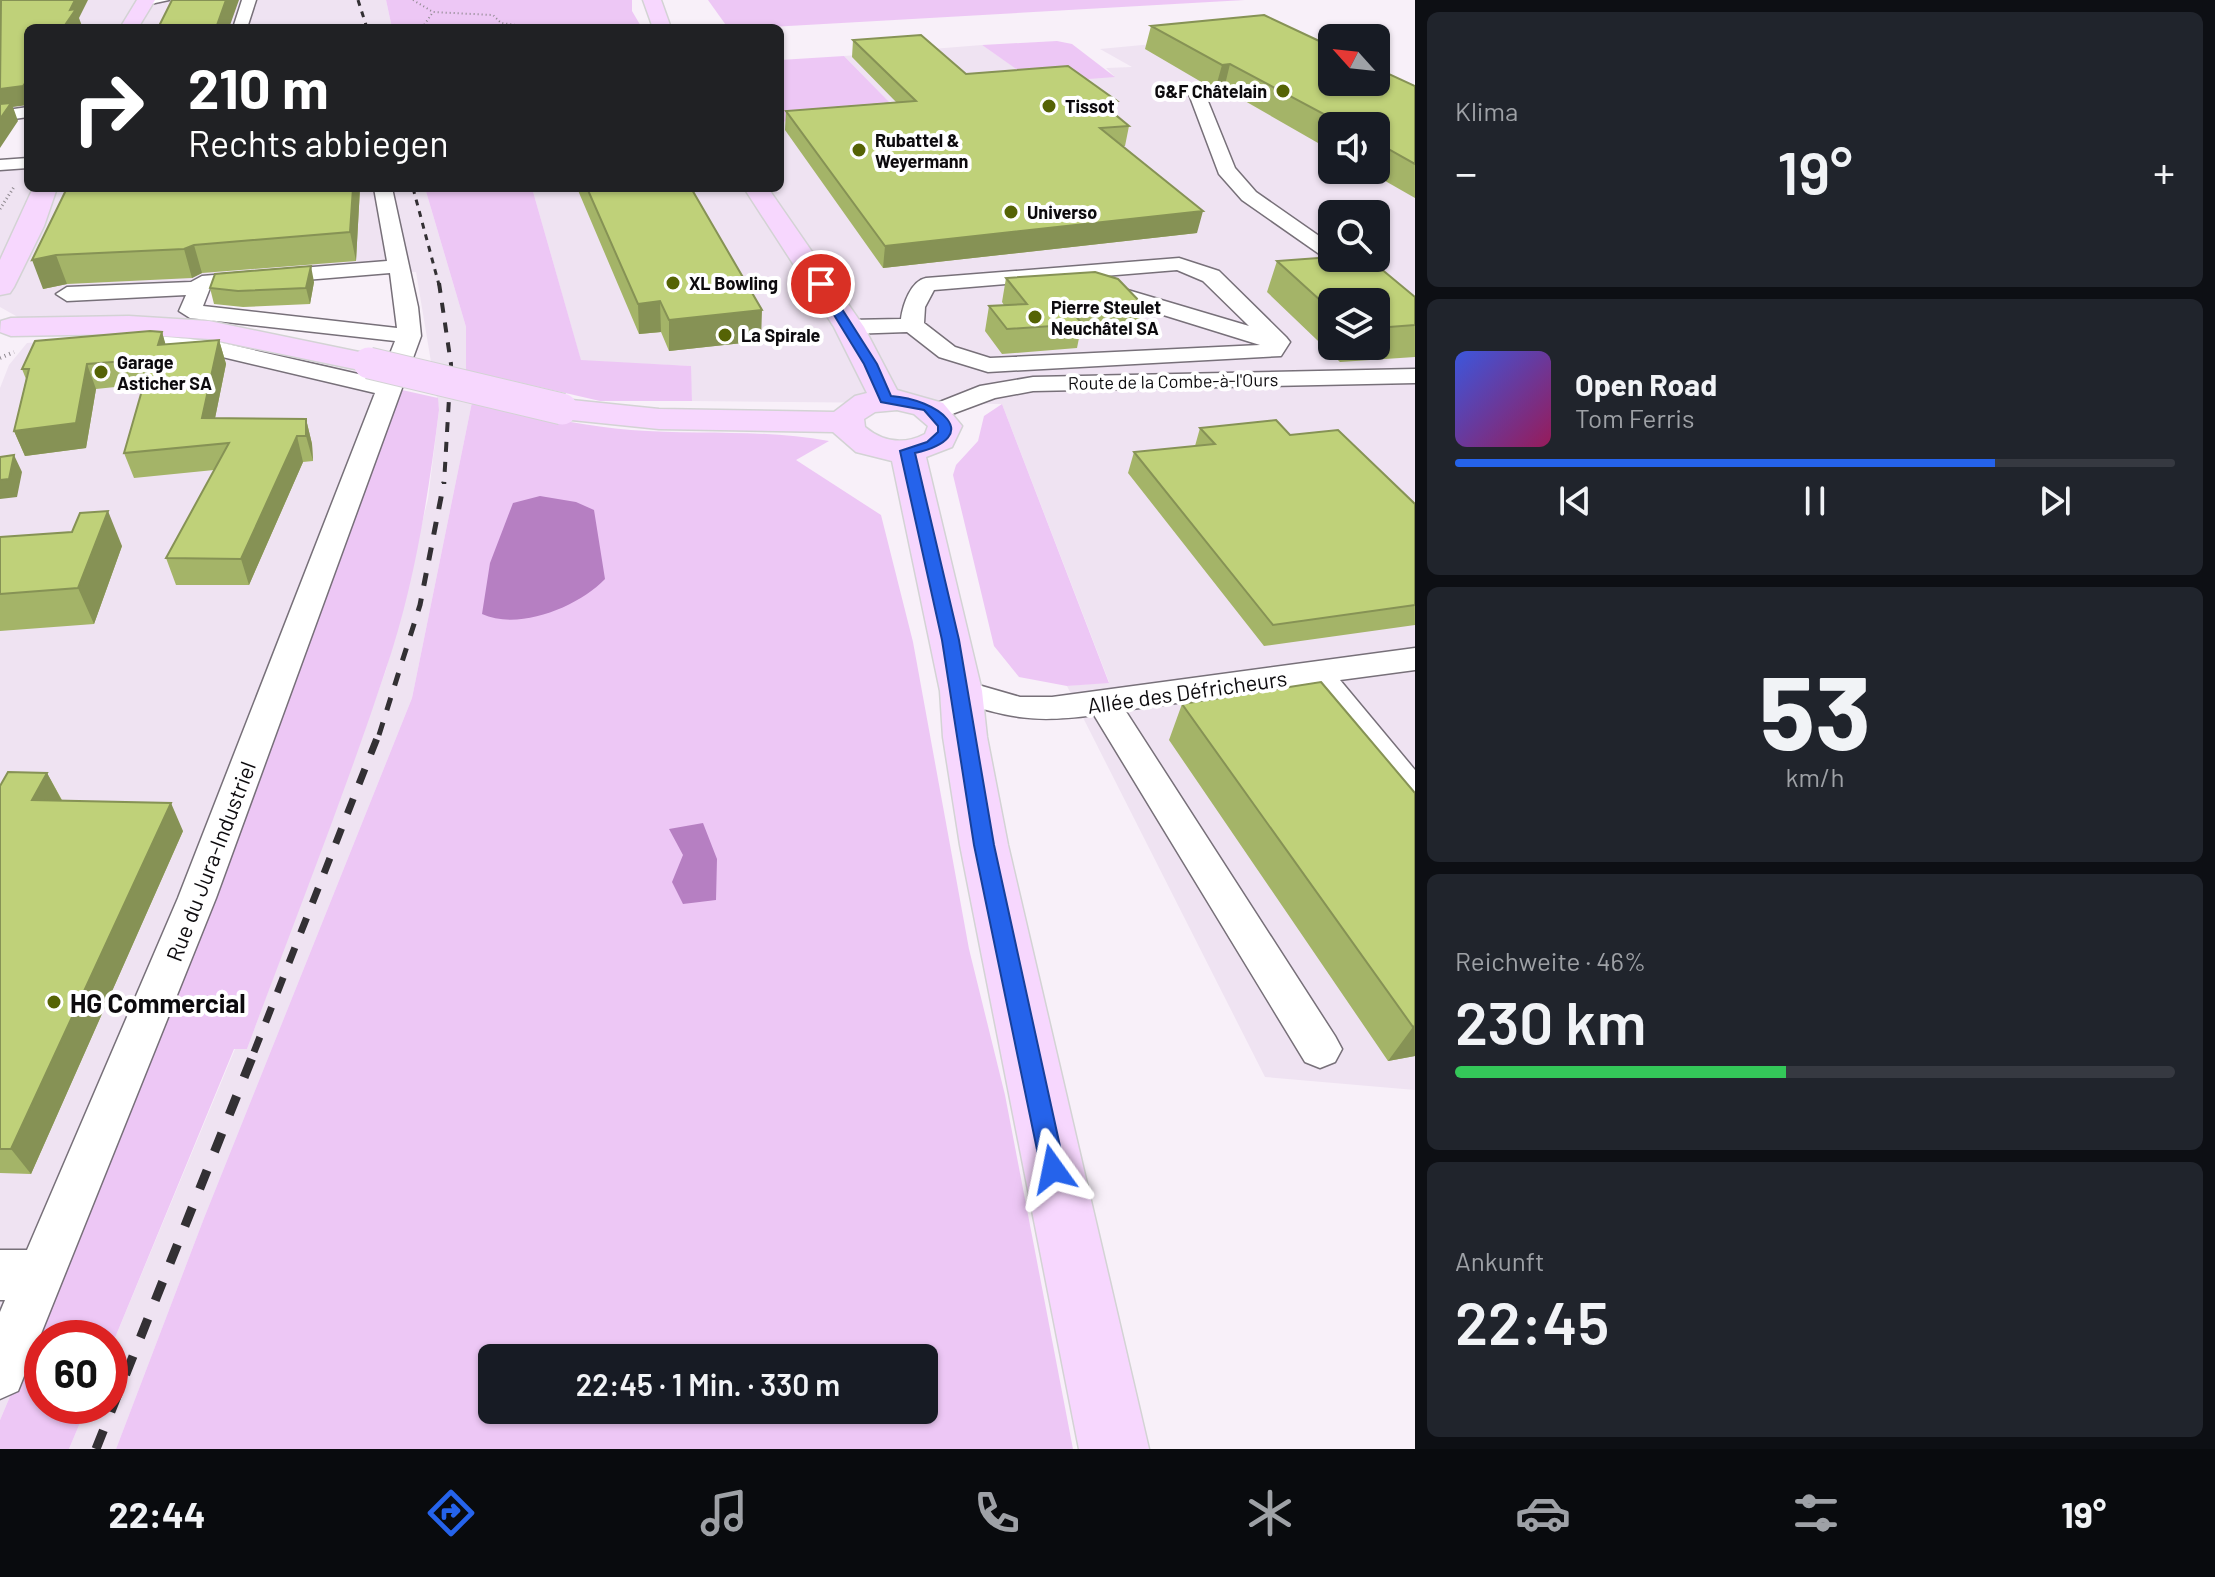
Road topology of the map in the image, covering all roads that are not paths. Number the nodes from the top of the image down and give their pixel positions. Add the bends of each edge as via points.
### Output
1 (146, 0) edge
2 (162, 0) edge
3 (249, 0) edge
4 (652, 0) edge
5 (131, 24) edge
6 (241, 24) edge
7 (661, 24) edge
8 (1195, 89) dead end
9 (24, 113) edge
10 (0, 116) edge
11 (24, 163) edge
12 (0, 165) edge
13 (24, 192) edge
14 (384, 192) edge
15 (759, 192) edge
16 (53, 197) edge
17 (0, 241) edge
18 (1318, 244) edge
19 (399, 266) junction
20 (1200, 270) junction
21 (1048, 272) junction
22 (0, 287) edge
23 (199, 288) junction
24 (67, 294) dead end
25 (1154, 304) junction
26 (4, 325) edge
27 (912, 325) junction
28 (849, 327) junction
29 (409, 336) junction
30 (1278, 342) junction
31 (47, 344) edge
32 (1415, 376) edge
33 (390, 389) junction
34 (886, 400) junction
35 (936, 412) junction
36 (847, 422) junction
37 (907, 451) junction
38 (1413, 662) edge
39 (1315, 672) junction
40 (961, 691) junction
41 (1104, 704) junction
42 (1415, 794) edge
43 (1320, 1049) dead end
44 (21, 1275) edge
45 (0, 1373) edge
46 (1114, 1449) edge

1 - 2 street
1 - 5 main road
3 - 6 street
4 - 7 main road
8 - 18 street via 1226,170 1249,196
9 - 10 street
11 - 12 street
13 - 17 main road
14 - 19 street
15 - 28 main road
16 - 22 main road via 33,218
19 - 23 street via 202,282
19 - 29 street
20 - 21 street via 1179,264
20 - 25 street
20 - 30 street
21 - 25 street
21 - 27 street via 926,284
23 - 24 street
23 - 29 street via 190,311
25 - 30 street
26 - 36 main road, bridge via 142,325 261,338 562,409 659,419
27 - 28 street
27 - 30 street via 947,352 988,365 1273,351
28 - 34 main road
29 - 33 street, Rue du Jura-Industriel
31 - 33 street via 113,340 214,348
32 - 35 street, Route de la Combe-à-l'Ours via 1033,384 989,391
33 - 44 street, Rue du Jura-Industriel via 197,898
34 - 35 main road via 908,401
34 - 36 main road via 858,407
35 - 37 main road via 945,426 940,440
36 - 37 main road via 848,430 864,443
37 - 40 main road
38 - 39 street, Allée des Défricheurs
39 - 41 street, Allée des Défricheurs
39 - 42 street
40 - 41 street, Allée des Défricheurs via 1030,710
40 - 46 main road via 984,845
41 - 43 street
44 - 45 street, Rue du Jura-Industriel

